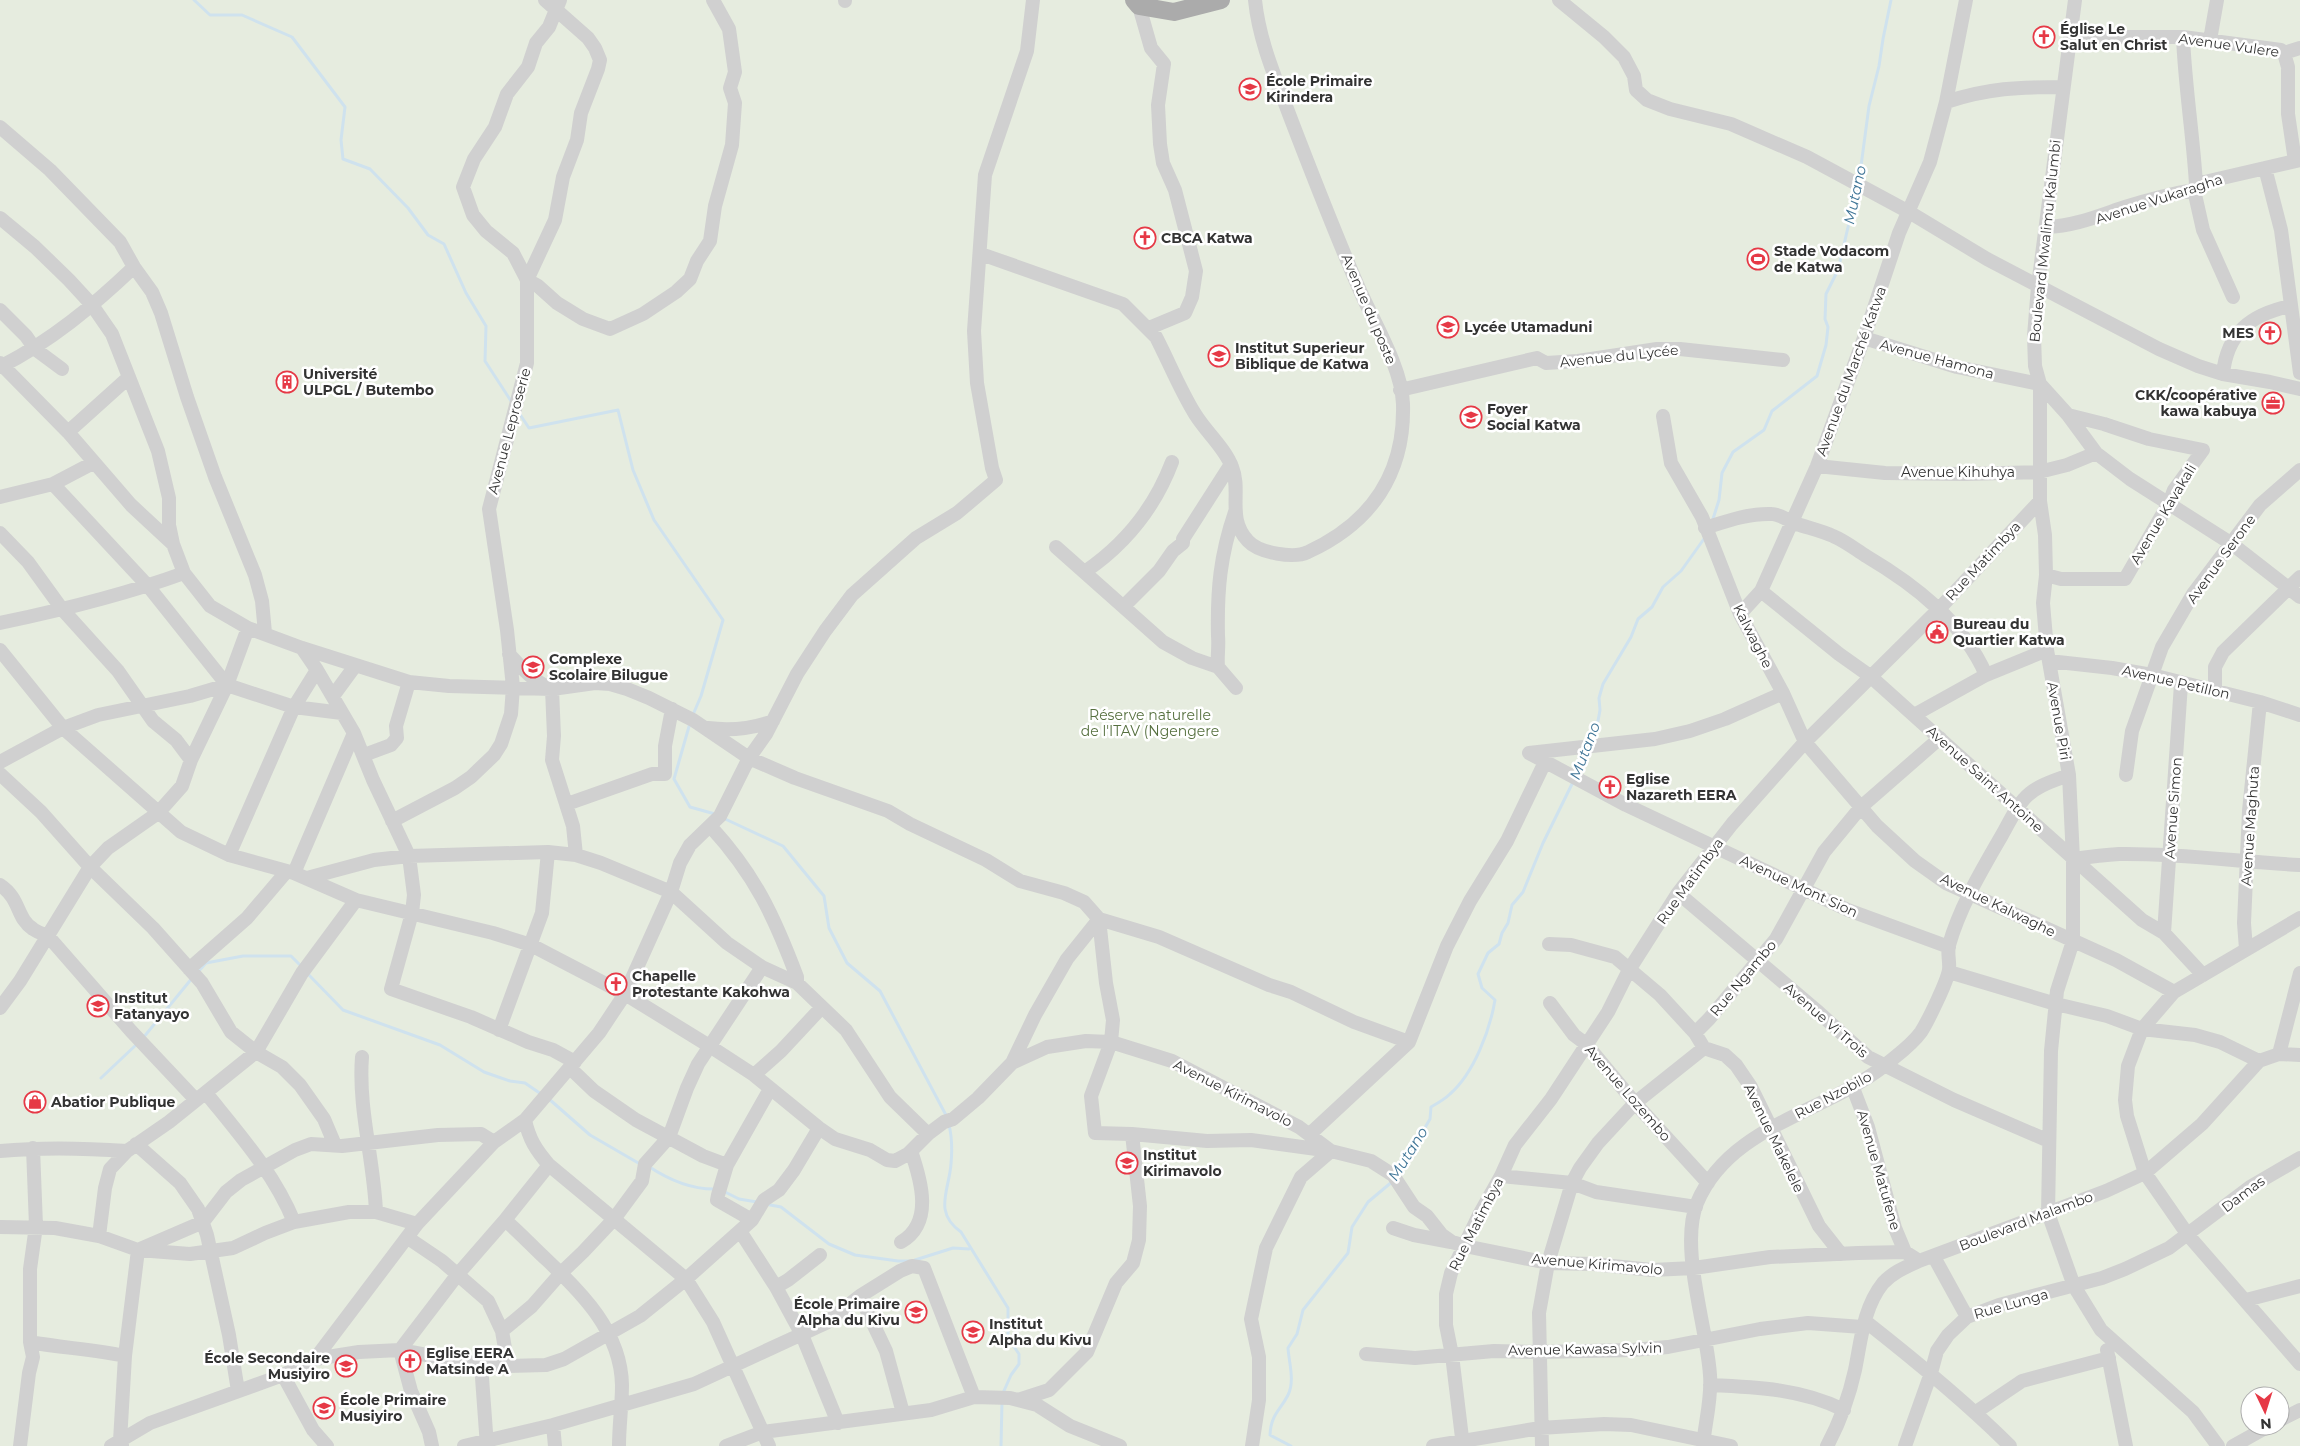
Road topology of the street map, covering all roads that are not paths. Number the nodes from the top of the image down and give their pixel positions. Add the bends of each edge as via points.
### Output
1 (545, 0) edge
2 (713, 0) edge
3 (1033, 0) edge
4 (1221, 0) edge
5 (1255, 0) edge
6 (1559, 0) edge
7 (1966, 0) edge
8 (2075, 0) edge
9 (2217, 0) edge
10 (1137, 3) edge
11 (558, 5) edge
12 (1162, 5) edge
13 (2183, 37) junction
14 (2210, 40) junction
15 (2069, 43) junction
16 (2300, 48) edge
17 (2284, 52) junction
18 (2063, 87) junction
19 (1946, 102) junction
20 (0, 128) edge
21 (2297, 161) edge
22 (2265, 168) junction
23 (2195, 187) junction
24 (1909, 212) junction
25 (0, 218) edge
26 (2046, 227) junction
27 (981, 254) junction
28 (134, 268) junction
29 (526, 280) junction
30 (2038, 286) junction
31 (2233, 297) dead end
32 (92, 304) junction
33 (2291, 306) junction
34 (0, 310) edge
35 (1149, 328) junction
36 (1864, 338) junction
37 (35, 349) junction
38 (1783, 360) dead end
39 (1, 365) edge
40 (62, 369) dead end
41 (2300, 373) edge
42 (2222, 374) junction
43 (128, 378) junction
44 (2040, 384) junction
45 (2300, 389) edge
46 (1400, 390) junction
47 (1663, 416) dead end
48 (2068, 416) junction
49 (68, 432) junction
50 (2096, 453) junction
51 (1172, 462) dead end
52 (93, 463) junction
53 (1231, 464) junction
54 (1817, 466) junction
55 (2300, 470) edge
56 (2039, 472) junction
57 (53, 484) junction
58 (0, 497) edge
59 (2040, 501) junction
60 (2169, 503) junction
61 (1235, 512) junction
62 (1792, 522) junction
63 (1705, 528) junction
64 (0, 533) edge
65 (172, 544) junction
66 (2232, 544) junction
67 (1056, 547) dead end
68 (1086, 572) junction
69 (184, 573) junction
70 (2046, 575) junction
71 (2300, 577) edge
72 (148, 586) junction
73 (2288, 588) junction
74 (1761, 591) junction
75 (2300, 597) edge
76 (1124, 606) junction
77 (62, 609) junction
78 (1939, 609) junction
79 (1740, 614) junction
80 (0, 623) edge
81 (248, 628) junction
82 (265, 633) junction
83 (302, 648) junction
84 (0, 650) edge
85 (509, 654) junction
86 (2048, 656) junction
87 (354, 666) junction
88 (1218, 667) junction
89 (317, 670) junction
90 (1986, 675) junction
91 (2152, 675) junction
92 (1870, 676) junction
93 (409, 682) junction
94 (2181, 684) junction
95 (228, 685) junction
96 (513, 687) junction
97 (1236, 688) dead end
98 (552, 689) junction
99 (2215, 691) junction
100 (1783, 693) junction
101 (333, 696) junction
102 (2260, 702) junction
103 (142, 704) junction
104 (294, 707) junction
105 (674, 711) junction
106 (342, 713) junction
107 (1914, 715) junction
108 (2300, 715) edge
109 (773, 721) junction
110 (699, 724) junction
111 (63, 728) junction
112 (354, 733) junction
113 (1940, 738) junction
114 (1805, 742) junction
115 (364, 755) junction
116 (749, 758) junction
117 (191, 760) junction
118 (0, 762) edge
119 (1545, 762) junction
120 (0, 774) edge
121 (2126, 775) dead end
122 (2069, 776) junction
123 (567, 804) junction
124 (1861, 807) junction
125 (2018, 809) junction
126 (158, 813) junction
127 (392, 820) junction
128 (713, 824) junction
129 (1714, 847) junction
130 (548, 852) junction
131 (229, 855) junction
132 (576, 855) junction
133 (409, 856) junction
134 (2170, 857) junction
135 (2073, 859) junction
136 (2247, 862) junction
137 (2300, 865) edge
138 (90, 867) junction
139 (290, 872) junction
140 (307, 878) junction
141 (0, 885) edge
142 (1804, 889) junction
143 (671, 892) junction
144 (1678, 893) junction
145 (1969, 893) junction
146 (356, 900) junction
147 (412, 913) junction
148 (2300, 918) edge
149 (1099, 919) junction
150 (2164, 933) junction
151 (48, 936) junction
152 (2074, 941) junction
153 (1549, 944) dead end
154 (531, 945) junction
155 (1948, 947) junction
156 (2246, 949) junction
157 (1758, 962) junction
158 (762, 966) junction
159 (1629, 970) junction
160 (1948, 972) junction
161 (2300, 973) edge
162 (2203, 975) junction
163 (195, 976) junction
164 (796, 983) junction
165 (2174, 992) junction
166 (625, 994) junction
167 (1550, 1003) dead end
168 (2056, 1004) junction
169 (822, 1006) junction
170 (0, 1008) edge
171 (2142, 1029) junction
172 (499, 1030) junction
173 (1695, 1033) junction
174 (1111, 1042) junction
175 (1409, 1042) junction
176 (1586, 1044) junction
177 (710, 1047) junction
178 (1704, 1048) junction
179 (256, 1052) junction
180 (2280, 1054) junction
181 (2300, 1055) edge
182 (362, 1057) dead end
183 (2259, 1061) junction
184 (1012, 1064) junction
185 (573, 1065) junction
186 (1883, 1066) junction
187 (754, 1075) junction
188 (770, 1088) junction
189 (1853, 1088) junction
190 (201, 1096) junction
191 (1635, 1103) junction
192 (526, 1120) junction
193 (819, 1128) junction
194 (1770, 1128) junction
195 (928, 1134) junction
196 (1132, 1134) junction
197 (1310, 1134) junction
198 (669, 1137) junction
199 (2049, 1141) junction
200 (494, 1142) junction
201 (368, 1144) junction
202 (335, 1145) junction
203 (131, 1147) junction
204 (33, 1148) junction
205 (0, 1151) edge
206 (911, 1151) junction
207 (1331, 1151) junction
208 (2300, 1158) edge
209 (727, 1164) junction
210 (548, 1165) junction
211 (264, 1166) junction
212 (2145, 1173) junction
213 (1501, 1176) junction
214 (1708, 1182) junction
215 (1572, 1183) junction
216 (1696, 1207) junction
217 (758, 1210) junction
218 (376, 1212) junction
219 (2048, 1213) junction
220 (614, 1219) junction
221 (505, 1220) junction
222 (203, 1222) junction
223 (294, 1222) junction
224 (417, 1224) junction
225 (36, 1226) junction
226 (0, 1227) edge
227 (1393, 1228) dead end
228 (740, 1231) junction
229 (2188, 1235) junction
230 (99, 1236) junction
231 (408, 1238) junction
232 (901, 1242) dead end
233 (1458, 1244) junction
234 (138, 1250) junction
235 (1905, 1252) junction
236 (209, 1253) junction
237 (1841, 1254) junction
238 (820, 1255) dead end
239 (1934, 1257) junction
240 (1919, 1261) junction
241 (1548, 1263) junction
242 (1694, 1268) junction
243 (561, 1273) junction
244 (458, 1274) junction
245 (686, 1279) junction
246 (2074, 1286) junction
247 (2300, 1286) edge
248 (776, 1287) junction
249 (860, 1296) junction
250 (2246, 1300) junction
251 (1968, 1317) junction
252 (1864, 1324) junction
253 (2101, 1330) junction
254 (502, 1331) junction
255 (610, 1334) junction
256 (802, 1335) junction
257 (1705, 1339) junction
258 (30, 1342) junction
259 (400, 1350) junction
260 (1538, 1352) junction
261 (1366, 1354) dead end
262 (1452, 1355) junction
263 (125, 1356) junction
264 (2109, 1358) junction
265 (315, 1359) junction
266 (481, 1364) junction
267 (2300, 1364) edge
268 (508, 1366) junction
269 (732, 1368) junction
270 (1931, 1373) junction
271 (283, 1375) junction
272 (1710, 1385) junction
273 (238, 1391) junction
274 (974, 1397) junction
275 (1014, 1399) junction
276 (620, 1405) junction
277 (1844, 1410) junction
278 (1976, 1412) junction
279 (903, 1413) junction
280 (838, 1423) junction
281 (553, 1425) junction
282 (1540, 1428) junction
283 (763, 1432) junction
284 (2252, 1436) edge
285 (487, 1443) edge
286 (1462, 1443) edge
287 (1703, 1443) edge
288 (118, 1444) edge
289 (20, 1446) edge
290 (327, 1446) edge
291 (432, 1446) edge
292 (464, 1446) edge
293 (555, 1446) edge
294 (619, 1446) edge
295 (726, 1446) edge
296 (769, 1446) edge
297 (1120, 1446) edge
298 (1252, 1446) edge
299 (1433, 1446) edge
300 (1542, 1446) edge
301 (1731, 1446) edge
302 (1827, 1446) edge
303 (1905, 1446) edge
304 (2010, 1446) edge
305 (2126, 1446) edge
306 (2218, 1446) edge
307 (2233, 1446) edge

1 - 11 street, Avenue Leproserie
2 - 29 street via 729,29 735,72 730,88 735,102 732,145 715,206 710,241 690,279 643,314 610,329 583,319
3 - 27 street via 1027,51 985,176
4 - 12 main road via 1174,12
5 - 46 street, Avenue du poste via 1267,54 1324,206 1392,358
6 - 24 street via 1624,57 1634,76 1636,90 1646,100 1731,124 1807,157
7 - 19 street, Avenue du Marché Katwa
8 - 15 street, Boulevard Mwalimu Kalumbi
9 - 14 street
10 - 12 main road
10 - 35 street via 1151,48 1164,64 1158,105 1160,144 1196,271 1192,297 1185,313
11 - 29 street, Avenue Leproserie via 588,38 600,60 581,113 555,220
11 - 29 street via 549,27 536,43 528,67 507,94 495,127 474,159 463,187 472,214 486,231 513,253
13 - 14 street, Avenue Vulere
13 - 15 street, Avenue Vulere via 2092,37
13 - 23 street
14 - 17 street, Avenue Vulere
15 - 18 street, Boulevard Mwalimu Kalumbi
16 - 17 street, Avenue Vulere
17 - 21 street via 2288,67 2288,114
18 - 19 street via 1983,90
18 - 26 street, Boulevard Mwalimu Kalumbi
19 - 24 street, Avenue du Marché Katwa via 1930,162
20 - 28 street via 50,170 99,220 120,242
21 - 22 street, Avenue Vukaragha
22 - 23 street, Avenue Vukaragha
22 - 33 street via 2281,230
23 - 26 street, Avenue Vukaragha via 2090,220
23 - 31 street via 2203,230
24 - 30 street via 1987,260
24 - 36 street, Avenue du Marché Katwa via 1899,232
25 - 32 street via 35,247
26 - 30 street, Boulevard Mwalimu Kalumbi
27 - 35 street, Avenue du poste via 1123,304
27 - 109 street via 974,331 977,384 996,480 957,513 916,538 852,595 797,674
28 - 32 street
28 - 82 street via 152,292 161,313 215,477 255,575
29 - 85 street, Avenue Leproserie via 527,363 489,508
30 - 42 street via 2159,349
30 - 44 street, Boulevard Mwalimu Kalumbi via 2034,336 2035,366
32 - 37 street
32 - 43 street via 112,334
33 - 41 street
33 - 42 street via 2258,316 2242,329 2231,341 2224,357
34 - 37 street
35 - 53 street, Avenue du poste via 1196,414
36 - 44 street, Avenue Hamona via 1957,367
36 - 54 street, Avenue du Marché Katwa
37 - 39 street
37 - 40 street
38 - 46 street, Avenue du Lycée via 1680,349 1546,363 1537,358
39 - 49 street
42 - 45 street
43 - 49 street
43 - 65 street via 158,451 169,498
44 - 48 street, Boulevard Mwalimu Kalumbi
44 - 56 street
46 - 61 street, Avenue du poste via 1402,435 1396,462 1374,504 1356,523 1307,553 1289,557 1249,543 1239,528
47 - 63 street, Kalwaghe via 1671,463
48 - 50 street, Boulevard Mwalimu Kalumbi
48 - 60 street, Avenue Kavakali via 2149,439 2203,450 2174,490
49 - 52 street
50 - 56 street, Avenue Kihuhya
50 - 60 street, Boulevard Mwalimu Kalumbi
51 - 68 street via 1163,487 1146,513 1126,538
52 - 57 street
52 - 65 street
53 - 61 street, Avenue du poste via 1235,475
53 - 76 street via 1183,543 1173,551 1160,572
54 - 56 street, Avenue Kihuhya via 1895,473
54 - 62 street, Avenue du Marché Katwa
55 - 66 street, Avenue Serone via 2260,505
56 - 59 street
57 - 58 street
57 - 72 street
59 - 70 street, Avenue Piri
59 - 78 street, Rue Matimbya
60 - 66 street, Boulevard Mwalimu Kalumbi
60 - 70 street, Avenue Kavakali via 2125,579 2061,579
61 - 88 street via 1219,576
62 - 63 street via 1766,514 1742,516
62 - 74 street, Avenue du Marché Katwa
62 - 78 street via 1834,536 1888,569
63 - 79 street, Kalwaghe
64 - 77 street via 28,562
65 - 69 street
66 - 73 street, Boulevard Mwalimu Kalumbi
66 - 91 street, Avenue Serone via 2193,594 2162,647
67 - 68 street
68 - 76 street
69 - 72 street
69 - 81 street via 210,606
70 - 86 street, Avenue Piri via 2043,604
71 - 73 street
72 - 77 street
72 - 95 street
73 - 75 street, Boulevard Mwalimu Kalumbi
73 - 99 street via 2223,652 2215,667
74 - 79 street, Avenue du Marché Katwa
74 - 92 street, Avenue Saint Antoine
76 - 88 street via 1163,642 1192,658
77 - 80 street
77 - 103 street via 118,671
78 - 90 street via 1954,623 1978,656
78 - 92 street, Rue Matimbya
79 - 100 street, Kalwaghe
81 - 82 street
81 - 95 street
82 - 83 street
83 - 87 street
83 - 89 street
84 - 111 street
85 - 96 street, Avenue Leproserie
85 - 98 street via 536,682
86 - 90 street, Avenue Petillon
86 - 91 street, Avenue Petillon
86 - 122 street, Avenue Piri
87 - 93 street
87 - 101 street
88 - 97 street
89 - 101 street
89 - 104 street
90 - 107 street, Avenue Petillon
91 - 94 street, Avenue Petillon
91 - 121 street, Avenue Serone via 2132,731
92 - 107 street, Avenue Saint Antoine
92 - 114 street, Rue Matimbya
93 - 96 street
93 - 115 street via 396,726 397,738 391,745
94 - 99 street, Avenue Petillon
94 - 134 street, Avenue Simon
95 - 103 street via 190,696
95 - 104 street
95 - 117 street
96 - 98 street
96 - 127 street, Avenue Leproserie via 508,728 494,754 455,788
98 - 105 street via 610,684
98 - 123 street via 552,760
99 - 102 street, Avenue Petillon
100 - 114 street, Kalwaghe
100 - 119 street, Avenue Mont Sion via 1690,731 1655,739 1529,753
101 - 106 street
102 - 108 street, Avenue Petillon
102 - 136 street, Avenue Maghuta
103 - 111 street
103 - 117 street via 153,721 176,740
104 - 106 street
104 - 131 street
105 - 110 street
105 - 123 street via 665,746 665,774 652,774
106 - 112 street
107 - 113 street, Avenue Saint Antoine
109 - 110 street via 730,730
109 - 116 street
110 - 116 street
111 - 118 street
111 - 126 street
112 - 115 street
112 - 139 street
113 - 124 street, Rue Ngambo
113 - 125 street, Avenue Saint Antoine
114 - 124 street, Avenue Kalwaghe
114 - 129 street, Rue Matimbya
115 - 127 street
116 - 128 street
116 - 149 street via 888,811 986,860 1020,881 1084,902
117 - 126 street via 182,786
119 - 129 street, Avenue Mont Sion
119 - 175 street via 1507,840 1447,946
120 - 138 street via 42,812
122 - 125 street, Rue Nzobilo via 2033,791
122 - 135 street, Avenue Piri
123 - 132 street
124 - 142 street, Rue Ngambo via 1824,852
124 - 145 street, Avenue Kalwaghe via 1915,861
125 - 135 street, Avenue Saint Antoine
125 - 145 street, Rue Nzobilo
126 - 131 street via 181,832
126 - 138 street via 108,848
127 - 133 street
128 - 143 street via 690,845 680,863
128 - 164 street via 756,885 787,952 797,977
129 - 142 street, Avenue Mont Sion
129 - 144 street, Rue Matimbya
130 - 132 street
130 - 133 street
130 - 154 street via 542,913
131 - 139 street
132 - 143 street
133 - 140 street via 374,860
133 - 147 street via 413,882
134 - 135 street via 2119,854
134 - 136 street
134 - 150 street, Avenue Simon
135 - 150 street, Avenue Saint Antoine via 2142,920
135 - 152 street, Avenue Piri
136 - 137 street
136 - 156 street, Avenue Maghuta
138 - 151 street
138 - 163 street via 153,928
139 - 140 street
139 - 163 street
140 - 146 street
141 - 151 street via 10,892 22,918 33,929
142 - 155 street, Avenue Mont Sion via 1848,910
142 - 157 street, Rue Ngambo via 1776,939
143 - 158 street via 727,943
143 - 166 street
144 - 157 street, Avenue Vi Trois
144 - 159 street, Rue Matimbya
145 - 152 street, Avenue Kalwaghe
145 - 155 street, Rue Nzobilo
146 - 147 street
146 - 179 street via 305,968
147 - 154 street
147 - 172 street via 391,989 472,1017
148 - 156 street
149 - 174 street via 1114,1020
149 - 175 street via 1159,937 1354,1022
149 - 184 street via 1067,959
150 - 162 street, Avenue Saint Antoine
151 - 170 street
151 - 190 street via 144,1043
152 - 165 street, Avenue Kalwaghe
152 - 168 street, Avenue Piri
153 - 159 street via 1588,949 1615,957
154 - 166 street
154 - 172 street
155 - 160 street, Rue Nzobilo
156 - 162 street
157 - 173 street, Rue Ngambo
157 - 186 street, Avenue Vi Trois via 1868,1057
158 - 164 street
158 - 177 street
159 - 173 street via 1660,995
159 - 176 street, Rue Matimbya via 1608,1012
160 - 168 street
160 - 186 street, Rue Nzobilo via 1921,1032 1908,1047
161 - 180 street
162 - 165 street
163 - 179 street via 231,1032
164 - 169 street
165 - 171 street
166 - 177 street
166 - 185 street
167 - 176 street, Avenue Lozembo via 1574,1035
168 - 171 street via 2107,1016
168 - 199 street, Avenue Piri via 2051,1051
169 - 187 street
169 - 195 street via 846,1030 890,1097
171 - 183 street via 2195,1035 2220,1042
171 - 212 street via 2128,1066 2125,1100
172 - 185 street via 553,1050
173 - 178 street
174 - 184 street, Avenue Kirimavolo via 1086,1041 1047,1047
174 - 196 street via 1091,1096 1095,1133
174 - 197 street, Avenue Kirimavolo via 1172,1061
175 - 197 street
176 - 191 street, Avenue Lozembo
176 - 213 street, Rue Matimbya via 1515,1145
177 - 187 street
177 - 198 street via 687,1088
178 - 191 street
178 - 194 street, Avenue Makelele via 1725,1056 1736,1065 1751,1087
179 - 190 street
179 - 202 street via 282,1067 300,1085 324,1119
180 - 181 street, Boulevard Malambo
180 - 183 street, Boulevard Malambo
182 - 201 street via 361,1085
183 - 212 street, Boulevard Malambo via 2202,1124
184 - 195 street via 984,1093
185 - 192 street
185 - 198 street via 618,1110
186 - 189 street, Rue Nzobilo
186 - 199 street, Avenue Vi Trois
187 - 188 street
188 - 193 street
188 - 209 street
189 - 194 street, Rue Nzobilo
189 - 235 street, Avenue Matufene via 1868,1127 1895,1228
190 - 203 street
190 - 211 street
191 - 214 street, Avenue Lozembo
191 - 215 street via 1598,1143
192 - 200 street
192 - 210 street via 528,1137
193 - 206 street via 835,1139 870,1150 887,1160 895,1161
193 - 217 street via 789,1177
194 - 214 street, Rue Nzobilo via 1729,1158
194 - 237 street, Avenue Makelele via 1819,1226
195 - 206 street
196 - 207 street via 1207,1141 1251,1140
196 - 275 street via 1140,1206 1139,1240 1133,1263 1116,1283 1087,1352 1049,1390
197 - 207 street, Avenue Kirimavolo
198 - 209 street via 703,1156
198 - 220 street via 645,1164 642,1181
199 - 219 street, Avenue Piri
200 - 201 street via 481,1134
200 - 224 street
201 - 202 street
201 - 218 street
202 - 211 street via 311,1144
203 - 204 street
203 - 222 street via 180,1183
203 - 230 street via 107,1175
204 - 205 street
204 - 225 street
206 - 232 street via 923,1200 917,1226 911,1236
207 - 233 street, Avenue Kirimavolo via 1370,1161 1393,1175 1414,1207
207 - 298 street via 1301,1177 1266,1248 1251,1319 1259,1358 1259,1400
208 - 229 street, Damas via 2250,1187
209 - 217 street via 717,1200
210 - 220 street
210 - 221 street
211 - 222 street via 226,1192
211 - 223 street via 286,1201
212 - 219 street, Boulevard Malambo
212 - 229 street
213 - 215 street
213 - 233 street, Rue Matimbya
214 - 216 street, Rue Nzobilo
215 - 216 street via 1596,1192
215 - 241 street
216 - 242 street, Rue Nzobilo via 1693,1217
217 - 228 street
218 - 223 street via 349,1212
218 - 224 street
219 - 239 street, Boulevard Malambo
219 - 246 street
220 - 243 street
220 - 245 street
221 - 243 street
221 - 244 street
222 - 234 street
222 - 236 street
223 - 236 street via 233,1248
224 - 231 street
225 - 226 street
225 - 230 street
225 - 258 street via 30,1269
227 - 233 street
228 - 245 street
228 - 248 street
229 - 246 street, Rue Lunga via 2126,1269
229 - 250 street
230 - 234 street
231 - 244 street
231 - 265 street
233 - 241 street, Avenue Kirimavolo
233 - 262 street, Rue Matimbya via 1446,1294 1446,1325
234 - 236 street via 172,1254
234 - 263 street
235 - 237 street, Avenue Kirimavolo
235 - 240 street
236 - 273 street via 229,1335
237 - 242 street, Avenue Kirimavolo via 1770,1257
238 - 248 street
239 - 240 street, Boulevard Malambo
239 - 251 street
240 - 252 street, Boulevard Malambo via 1894,1273 1884,1282 1875,1294
241 - 242 street, Avenue Kirimavolo via 1652,1270
241 - 260 street via 1539,1313
242 - 257 street, Rue Nzobilo
243 - 254 street via 532,1306
243 - 255 street via 590,1304
244 - 254 street via 488,1301
244 - 259 street
245 - 255 street via 640,1316
245 - 269 street via 713,1322
246 - 251 street, Rue Lunga via 1999,1305
246 - 253 street
247 - 250 street
248 - 256 street
249 - 256 street via 826,1323
249 - 274 street via 912,1266 924,1268
249 - 279 street via 886,1351
250 - 267 street
251 - 270 street, Rue Lunga via 1948,1335 1937,1351
252 - 257 street, Avenue Kawasa Sylvin via 1808,1323
252 - 270 street
252 - 277 street, Boulevard Malambo
253 - 264 street
253 - 306 street via 2192,1412
254 - 268 street
255 - 268 street via 564,1359 546,1364
255 - 276 street via 622,1384
256 - 269 street
256 - 280 street
257 - 260 street, Avenue Kawasa Sylvin via 1659,1348
257 - 272 street, Rue Nzobilo
258 - 263 street
258 - 289 street via 33,1357
259 - 265 street
259 - 266 street
259 - 291 street via 411,1391
260 - 262 street, Avenue Kawasa Sylvin via 1494,1351
260 - 282 street
261 - 262 street, Avenue Kawasa Sylvin via 1415,1358
262 - 286 street, Rue Matimbya
263 - 288 street
264 - 278 street via 2022,1381
264 - 305 street
265 - 271 street
266 - 268 street
266 - 285 street
269 - 276 street via 694,1384
269 - 283 street
270 - 278 street
270 - 303 street, Rue Lunga
271 - 273 street
271 - 290 street via 313,1430
272 - 277 street via 1791,1392 1823,1399
272 - 287 street, Rue Nzobilo
273 - 288 street via 150,1423
274 - 275 street
274 - 279 street via 931,1410
275 - 297 street via 1037,1405 1070,1426
276 - 281 street
276 - 294 street
277 - 302 street, Boulevard Malambo
278 - 304 street
279 - 280 street
280 - 283 street
281 - 285 street
281 - 293 street
282 - 286 street
282 - 287 street via 1631,1425
282 - 300 street
283 - 295 street
283 - 296 street
284 - 307 street
285 - 292 street
286 - 299 street
287 - 301 street

